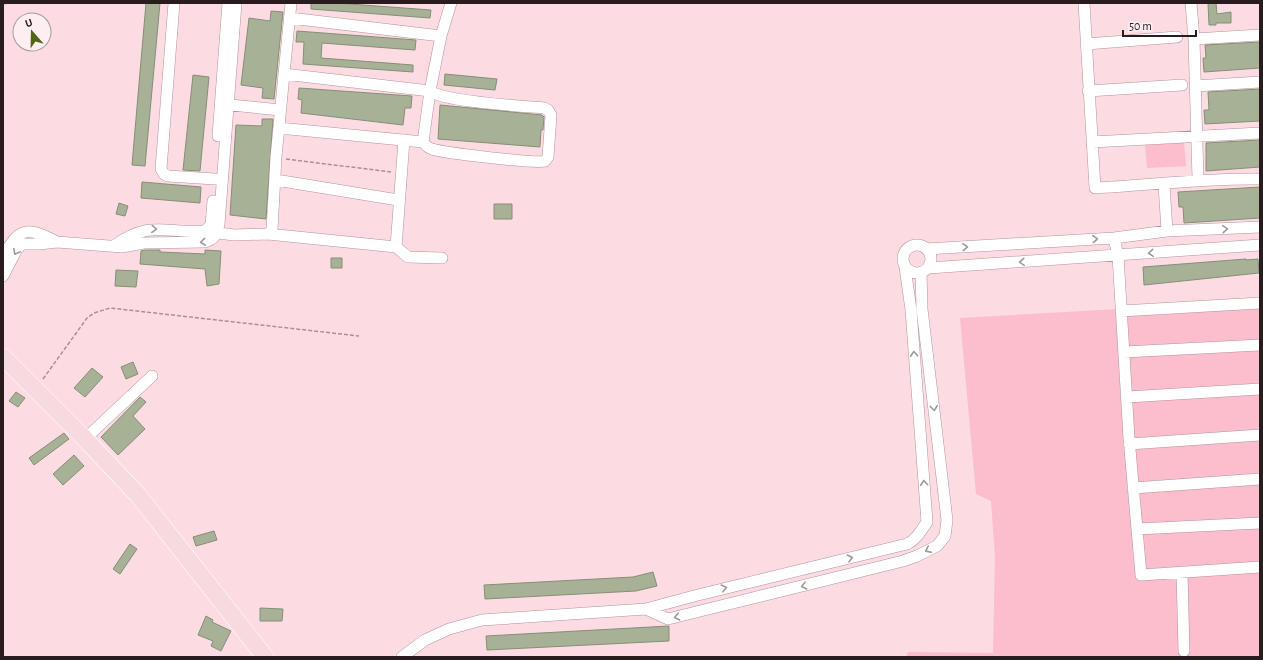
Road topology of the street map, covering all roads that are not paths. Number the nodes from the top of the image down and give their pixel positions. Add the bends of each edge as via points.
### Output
1 (174, 3) edge
2 (228, 3) edge
3 (236, 3) edge
4 (291, 3) edge
5 (451, 3) edge
6 (1084, 3) edge
7 (1191, 3) edge
8 (290, 18) junction
9 (1260, 35) edge
10 (441, 36) junction
11 (1177, 37) dead end
12 (1194, 39) junction
13 (1086, 44) junction
14 (284, 74) junction
15 (1260, 82) edge
16 (1182, 85) dead end
17 (1195, 86) junction
18 (430, 91) junction
19 (1088, 91) junction
20 (224, 104) junction
21 (280, 110) junction
22 (279, 128) junction
23 (1260, 132) edge
24 (1197, 136) junction
25 (404, 140) junction
26 (423, 142) junction
27 (1092, 142) junction
28 (215, 179) junction
29 (1198, 179) junction
30 (1260, 179) edge
31 (276, 180) junction
32 (1164, 185) junction
33 (398, 200) junction
34 (1260, 227) edge
35 (205, 231) junction
36 (1172, 232) junction
37 (217, 233) junction
38 (268, 234) junction
39 (1114, 238) junction
40 (40, 239) junction
41 (125, 242) junction
42 (1260, 246) edge
43 (396, 248) junction
44 (926, 249) junction
45 (1179, 251) junction
46 (1118, 256) junction
47 (3, 257) edge
48 (442, 258) dead end
49 (905, 267) junction
50 (925, 270) junction
51 (3, 276) edge
52 (1260, 304) edge
53 (1122, 311) junction
54 (1260, 345) edge
55 (1124, 352) junction
56 (3, 357) edge
57 (152, 376) dead end
58 (1260, 389) edge
59 (1127, 397) junction
60 (1260, 435) edge
61 (85, 439) junction
62 (1130, 444) junction
63 (1260, 479) edge
64 (1133, 488) junction
65 (1260, 523) edge
66 (1137, 530) junction
67 (1260, 566) edge
68 (1182, 572) junction
69 (646, 609) junction
70 (1184, 651) dead end
71 (265, 657) edge
72 (402, 657) edge

1 - 28 street via 161,169 168,176
2 - 20 street
3 - 20 street
4 - 8 street
5 - 10 street
6 - 13 street
7 - 12 street
8 - 10 street
8 - 14 street
9 - 12 street
10 - 18 street
11 - 13 street
12 - 17 street
13 - 19 street
14 - 18 street
14 - 21 street
15 - 17 street
16 - 19 street
17 - 24 street
18 - 26 street
18 - 26 street via 435,95 465,100 548,110 551,115 548,157 543,162 465,155 434,150
19 - 27 street
20 - 21 street
20 - 28 street
20 - 37 street
21 - 22 street
22 - 25 street
22 - 31 street
23 - 24 street
24 - 27 street
24 - 29 street
25 - 26 street
25 - 33 street
27 - 32 street via 1095,188
28 - 35 street via 211,225
29 - 30 street
29 - 32 street
31 - 33 street
31 - 38 street via 272,230
32 - 36 street
33 - 43 street
36 -> 34 street
35 - 37 street
41 -> 35 street via 147,229
36 - 39 street
36 - 45 street
37 - 38 street
37 -> 41 street via 213,239 204,242
38 - 43 street
44 -> 39 street
39 - 46 street
40 - 41 street via 114,246
40 - 47 street via 26,232 17,234
40 -> 51 street via 19,246
42 - 45 street
43 - 48 street via 408,257
44 - 49 street via 917,245 908,248 903,254
44 - 50 street via 931,259
45 -> 46 street
46 -> 50 street
46 - 53 street
49 - 50 street via 912,272
69 -> 49 street via 907,544 918,536 927,522 911,310
50 -> 69 street via 922,309 947,520 945,536 936,546 903,561 668,619
52 - 53 street
53 - 55 street
54 - 55 street
55 - 59 street
56 - 61 main road
57 - 61 street
58 - 59 street
59 - 62 street
60 - 62 street
61 - 71 main road via 138,495
62 - 64 street
63 - 64 street
64 - 66 street
65 - 66 street
66 - 68 street via 1141,575
67 - 68 street
68 - 70 street
69 - 72 street via 482,620 449,629 425,640

